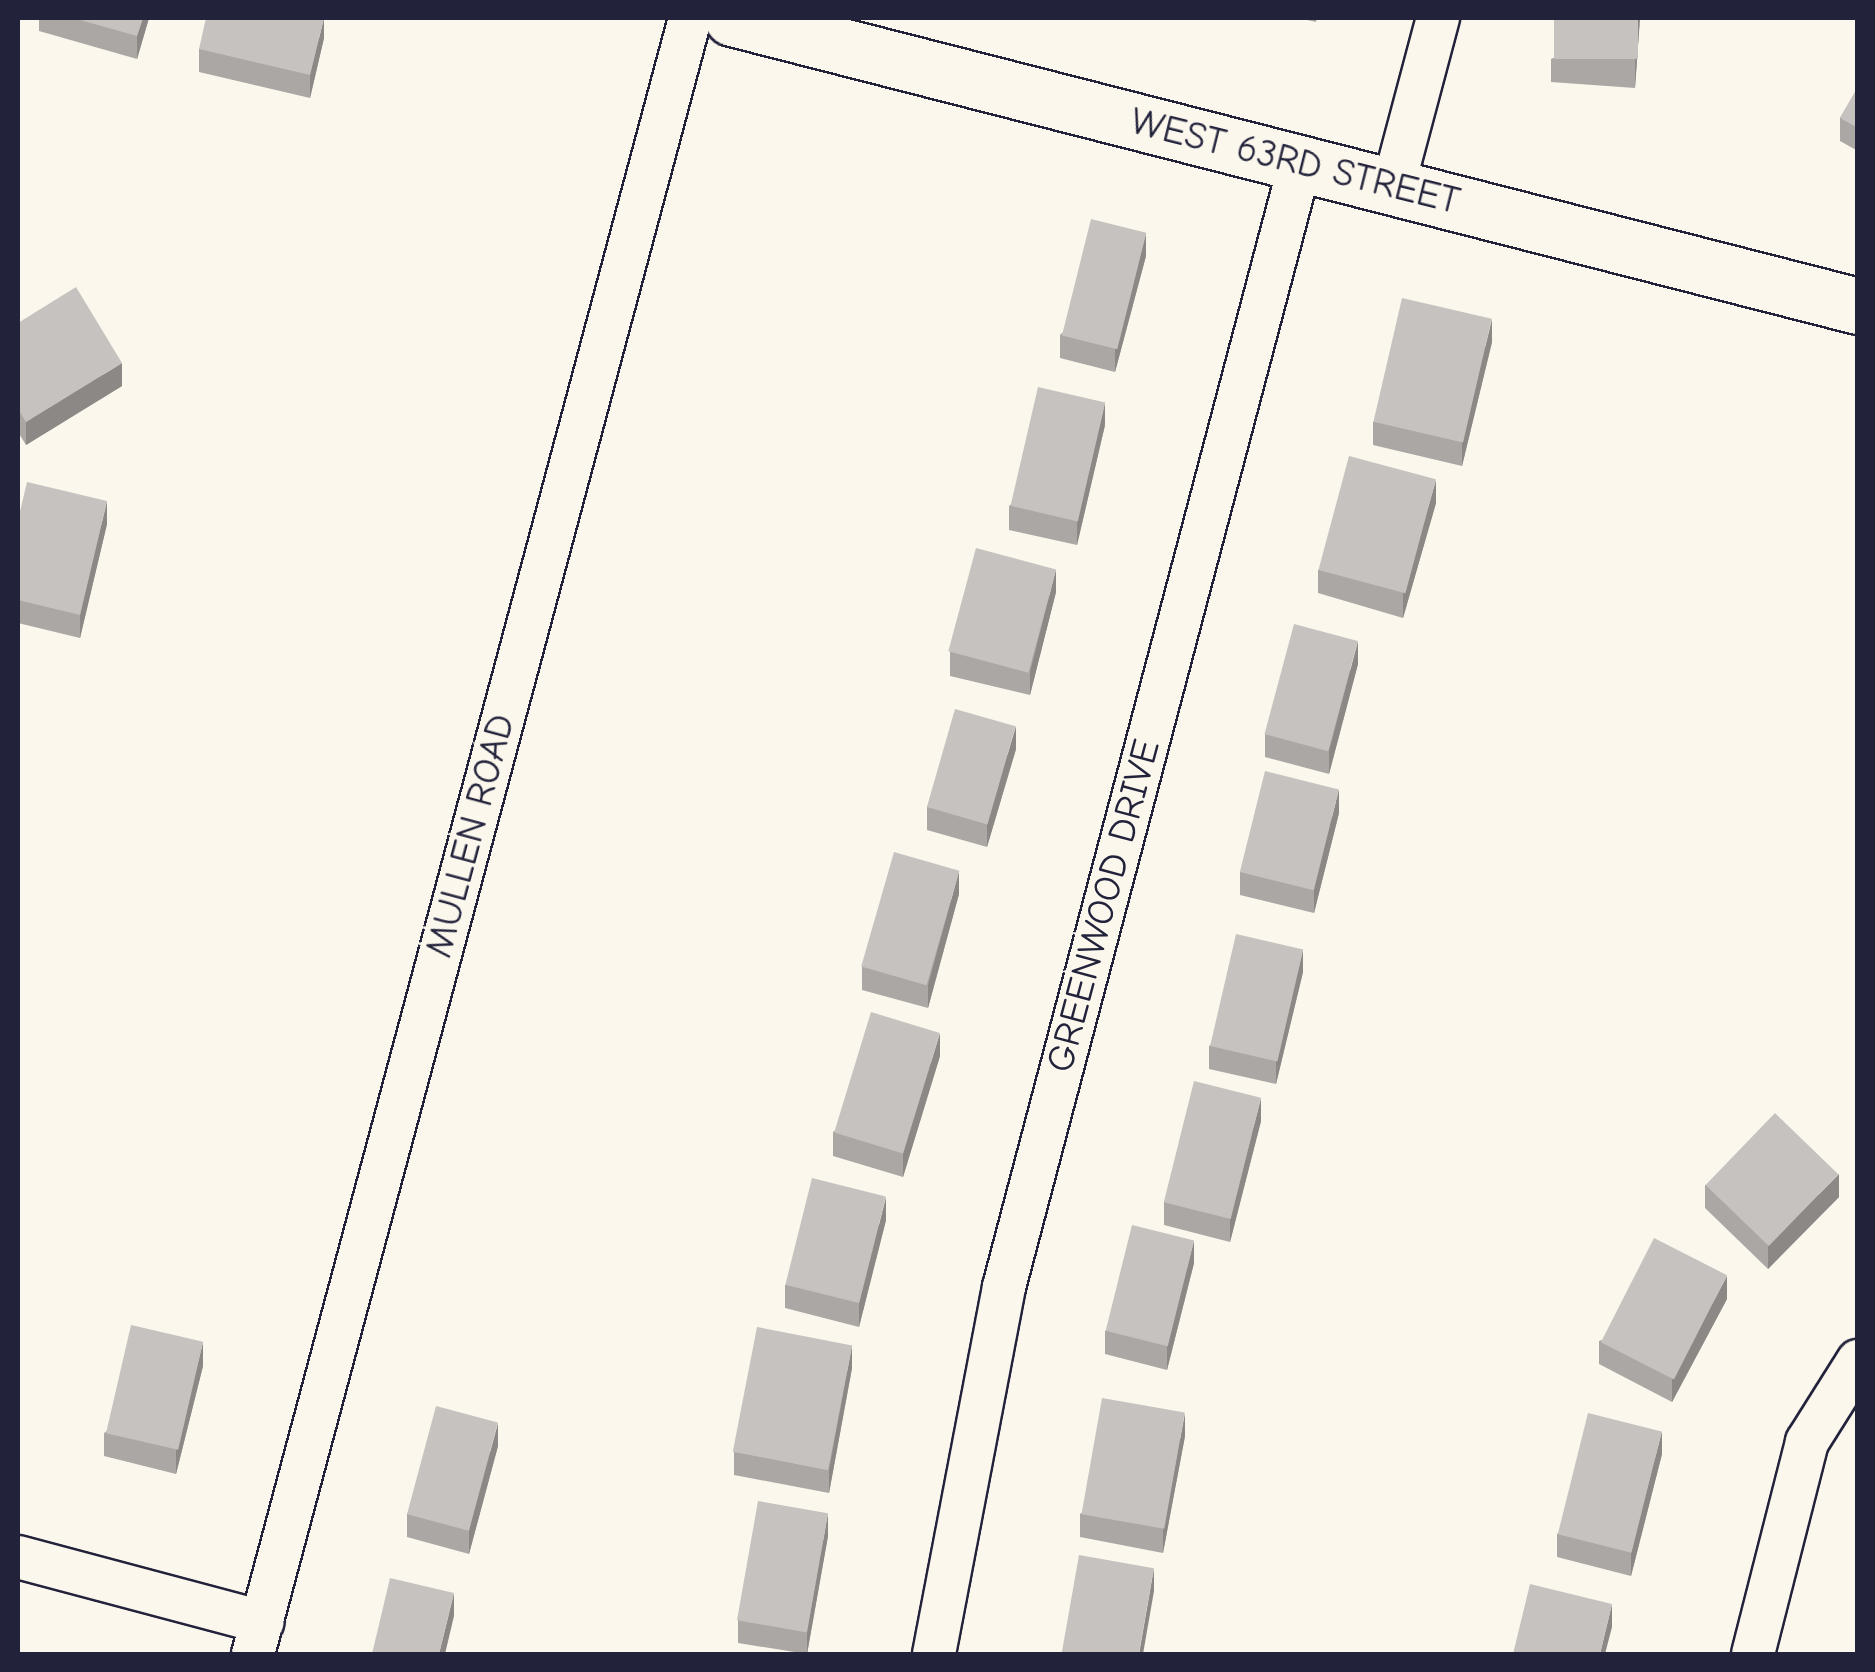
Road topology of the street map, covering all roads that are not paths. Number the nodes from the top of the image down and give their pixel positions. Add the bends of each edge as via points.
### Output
1 (690, 18) edge
2 (732, 18) edge
3 (1438, 18) edge
4 (1300, 164) junction
5 (1392, 187) junction
6 (1858, 306) edge
7 (1858, 1361) edge
8 (18, 1557) edge
9 (257, 1638) edge
10 (934, 1654) edge
11 (1752, 1654) edge

1 - 9 street, MULLEN ROAD
2 - 4 street, WEST 63RD STREET
3 - 5 street
4 - 5 street, WEST 63RD STREET
4 - 10 street, GREENWOOD DRIVE via 1004,1287
5 - 6 street, WEST 63RD STREET
7 - 11 street via 1808,1442
8 - 9 street

